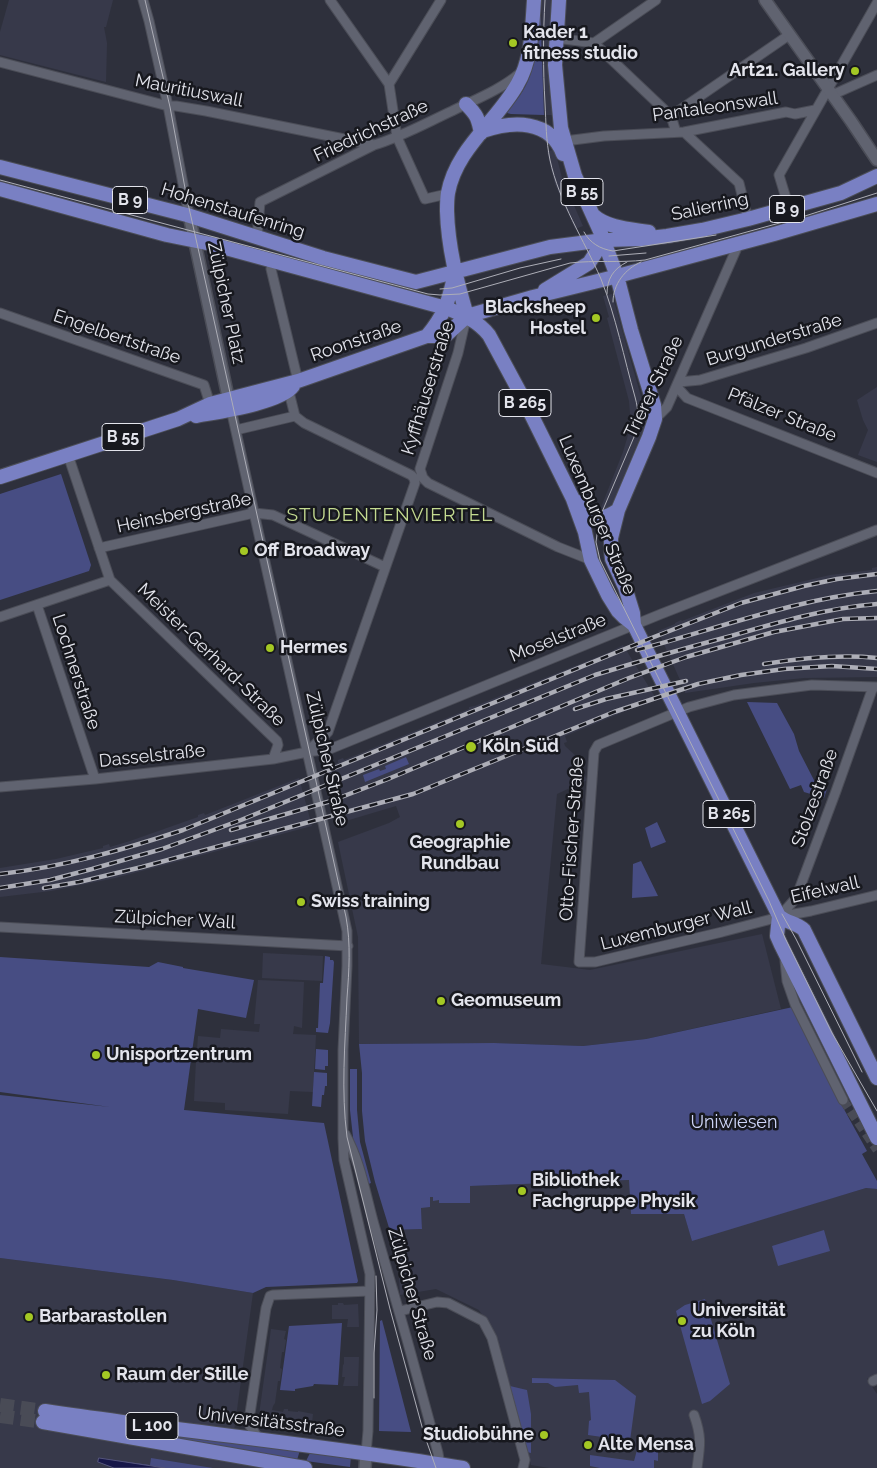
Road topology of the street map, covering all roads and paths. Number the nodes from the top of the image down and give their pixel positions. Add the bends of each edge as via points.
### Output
1 (143, 0) edge
2 (330, 0) edge
3 (441, 0) edge
4 (534, 0) edge
5 (559, 0) edge
6 (656, 0) edge
7 (765, 0) edge
8 (877, 3) edge
9 (789, 35) junction
10 (556, 38) junction
11 (594, 43) junction
12 (0, 62) edge
13 (525, 70) junction
14 (877, 75) edge
15 (390, 84) junction
16 (830, 92) junction
17 (466, 104) junction
18 (168, 106) junction
19 (815, 110) junction
20 (671, 116) junction
21 (482, 132) junction
22 (680, 132) junction
23 (397, 137) junction
24 (564, 141) junction
25 (374, 145) junction
26 (877, 160) edge
27 (0, 167) edge
28 (575, 176) junction
29 (877, 176) edge
30 (0, 189) edge
31 (447, 194) junction
32 (877, 204) edge
33 (789, 208) junction
34 (189, 215) junction
35 (593, 215) junction
36 (748, 220) junction
37 (667, 236) junction
38 (257, 237) junction
39 (604, 240) junction
40 (194, 241) junction
41 (739, 243) junction
42 (570, 244) junction
43 (273, 260) junction
44 (582, 268) junction
45 (456, 272) junction
46 (617, 276) junction
47 (532, 297) junction
48 (446, 308) junction
49 (0, 313) edge
50 (466, 316) junction
51 (877, 323) edge
52 (426, 336) junction
53 (678, 384) junction
54 (293, 386) junction
55 (210, 404) junction
56 (230, 404) junction
57 (295, 416) junction
58 (178, 419) junction
59 (655, 419) junction
60 (236, 430) junction
61 (68, 455) junction
62 (877, 473) edge
63 (0, 477) edge
64 (573, 499) junction
65 (618, 510) junction
66 (254, 513) junction
67 (877, 530) edge
68 (99, 548) junction
69 (611, 550) joint
70 (591, 560) junction
71 (385, 567) junction
72 (110, 580) junction
73 (37, 605) junction
74 (0, 617) edge
75 (634, 625) junction
76 (875, 687) edge
77 (677, 712) junction
78 (307, 752) junction
79 (273, 759) junction
80 (95, 779) junction
81 (0, 787) edge
82 (877, 895) edge
83 (779, 916) junction
84 (0, 927) edge
85 (348, 946) junction
86 (784, 950) junction
87 (579, 962) joint
88 (877, 1078) edge
89 (843, 1100) tunnel mouth
90 (344, 1132) junction
91 (877, 1138) edge
92 (370, 1291) junction
93 (400, 1311) junction
94 (694, 1415) dead end
95 (258, 1439) junction
96 (366, 1453) junction
97 (440, 1466) edge
98 (305, 1468) edge
99 (365, 1468) edge
100 (463, 1468) edge
101 (523, 1468) edge
102 (697, 1468) edge

1 - 18 street
2 - 15 street
3 - 15 street
4 - 13 main road
5 - 10 main road, B 55
6 - 11 street
7 - 9 street
8 - 16 street
9 - 16 street
9 - 20 street
10 - 11 street
10 - 24 main road, B 55 via 559,117
11 - 20 street
12 - 18 street, Mauritiuswall
13 - 17 street, Friedrichstraße via 510,82
13 - 21 main road
14 - 16 street
15 - 23 street
16 - 19 street
16 - 26 street
17 - 21 main road via 475,113
17 - 23 street, Friedrichstraße
18 - 25 street, Mauritiuswall
18 - 34 street
19 - 22 street, Pantaleonswall via 795,114 786,112
19 - 33 street via 779,175
20 - 22 street
21 - 28 main road via 515,124 534,126 558,142
21 - 31 main road via 455,170
22 - 24 street, Pantaleonswall
22 - 36 street via 739,184
23 - 25 street, Friedrichstraße
23 - 31 street via 425,198
24 - 28 main road, B 55
25 - 38 street, Friedrichstraße via 260,202
27 - 34 main road, Hohenstaufenring / B 9
28 - 35 main road, B 55
29 - 33 main road, Salierring / B 9 via 841,193
30 - 40 main road, Hohenstaufenring / B 9
31 - 45 main road
32 - 41 main road, B 9
33 - 36 main road, Salierring / B 9
34 - 38 main road, Hohenstaufenring / B 9
34 - 40 street, Zülpicher Platz
35 - 37 main road, B 55 via 612,225
35 - 39 main road, B 55
36 - 37 main road, Salierring / B 9
37 - 39 main road, Salierring / B 9
38 - 45 main road, Hohenstaufenring / B 9 via 416,282
39 - 42 main road, B 9
39 - 44 main road via 594,257
39 - 46 main road
40 - 43 main road, Hohenstaufenring / B 9
40 - 56 street, Zülpicher Platz
41 - 46 main road, B 9
41 - 53 street, Trierer Straße
42 - 44 main road via 586,253 586,263
42 - 45 main road, B 9
43 - 48 main road, Hohenstaufenring / B 9
43 - 54 street via 271,269
44 - 47 main road, B 9
45 - 48 main road
45 - 50 main road
46 - 47 main road, B 9
46 - 59 main road, B 265 via 653,399
47 - 50 main road, B 9
48 - 50 main road, B 9
48 - 52 main road
49 - 55 street, Engelbertstraße via 204,385
50 - 52 main road, B 55 via 445,336
50 - 64 main road, Luxemburger Straße / B 265 via 489,335
50 - 70 street, Kyffhäuserstraße via 458,353 420,469 423,478 558,547
51 - 53 street, Burgunderstraße via 815,345
52 - 54 main road, Roonstraße / B 55
53 - 59 street, Trierer Straße via 667,408
53 - 62 street, Pfälzer Straße via 687,398
54 - 56 main road, Roonstraße / B 55
54 - 57 street
55 - 56 main road, Roonstraße / B 55
55 - 58 main road, Roonstraße / B 55
56 - 58 main road, Roonstraße / B 55
56 - 60 street, Zülpicher Straße
57 - 60 street
57 - 71 street, Kyffhäuserstraße via 414,478
58 - 61 main road, Roonstraße / B 55
59 - 65 main road, Trierer Straße / B 265
60 - 66 street, Zülpicher Straße
61 - 63 main road, Roonstraße / B 55
61 - 68 street
64 - 65 main road via 586,513 599,519
64 - 70 main road, Luxemburger Straße / B 265
65 - 69 main road, Trierer Straße / B 265
66 - 68 street, Heinsbergstraße
66 - 71 street, Heinsbergstraße via 273,514
66 - 78 street, Zülpicher Straße
67 - 75 street, Moselstraße
68 - 72 street
69 - 75 main road, Luxemburger Straße / B 265 via 633,613
70 - 75 main road, Luxemburger Straße / B 265 via 618,611
71 - 78 street, Kyffhäuserstraße via 328,732
72 - 73 street
72 - 79 street, Meister-Gerhard-Straße via 277,741
73 - 74 street
73 - 80 street, Lochnerstraße
75 - 77 main road, Luxemburger Straße / B 265
75 - 78 street, Moselstraße via 330,749
76 - 77 street via 812,685 749,692 718,698
76 - 83 street, Stolzestraße via 796,898
77 - 83 main road, Luxemburger Straße / B 265
77 - 87 street, Otto-Fischer-Straße via 602,742 595,748
78 - 79 street, Dasselstraße
78 - 85 street, Zülpicher Straße
79 - 80 street, Dasselstraße
80 - 81 street, Dasselstraße
82 - 83 street, Eifelwall
83 - 86 main road, Luxemburger Straße / B 265 via 777,936
83 - 87 street, Luxemburger Wall via 633,954
83 - 88 main road via 804,930
84 - 85 street, Zülpicher Wall
85 - 90 street, Zülpicher Straße via 343,1050
86 - 89 street via 790,993
86 - 91 main road, Luxemburger Straße / B 265
90 - 92 street, Zülpicher Straße via 344,1160 368,1264
90 - 93 street, Zülpicher Straße via 355,1155
92 - 95 street via 270,1296 249,1420
92 - 96 street, Zülpicher Straße
93 - 97 street, Zülpicher Straße
93 - 101 street via 442,1302 476,1316 486,1324 525,1460
94 - 102 street via 700,1441
95 - 96 main road, Universitätsstraße / L 100
95 - 98 main road, Universitätsstraße / L 100 via 44,1417
96 - 97 main road, Universitätsstraße / L 100
96 - 99 street
97 - 100 main road, Universitätsstraße / L 100

